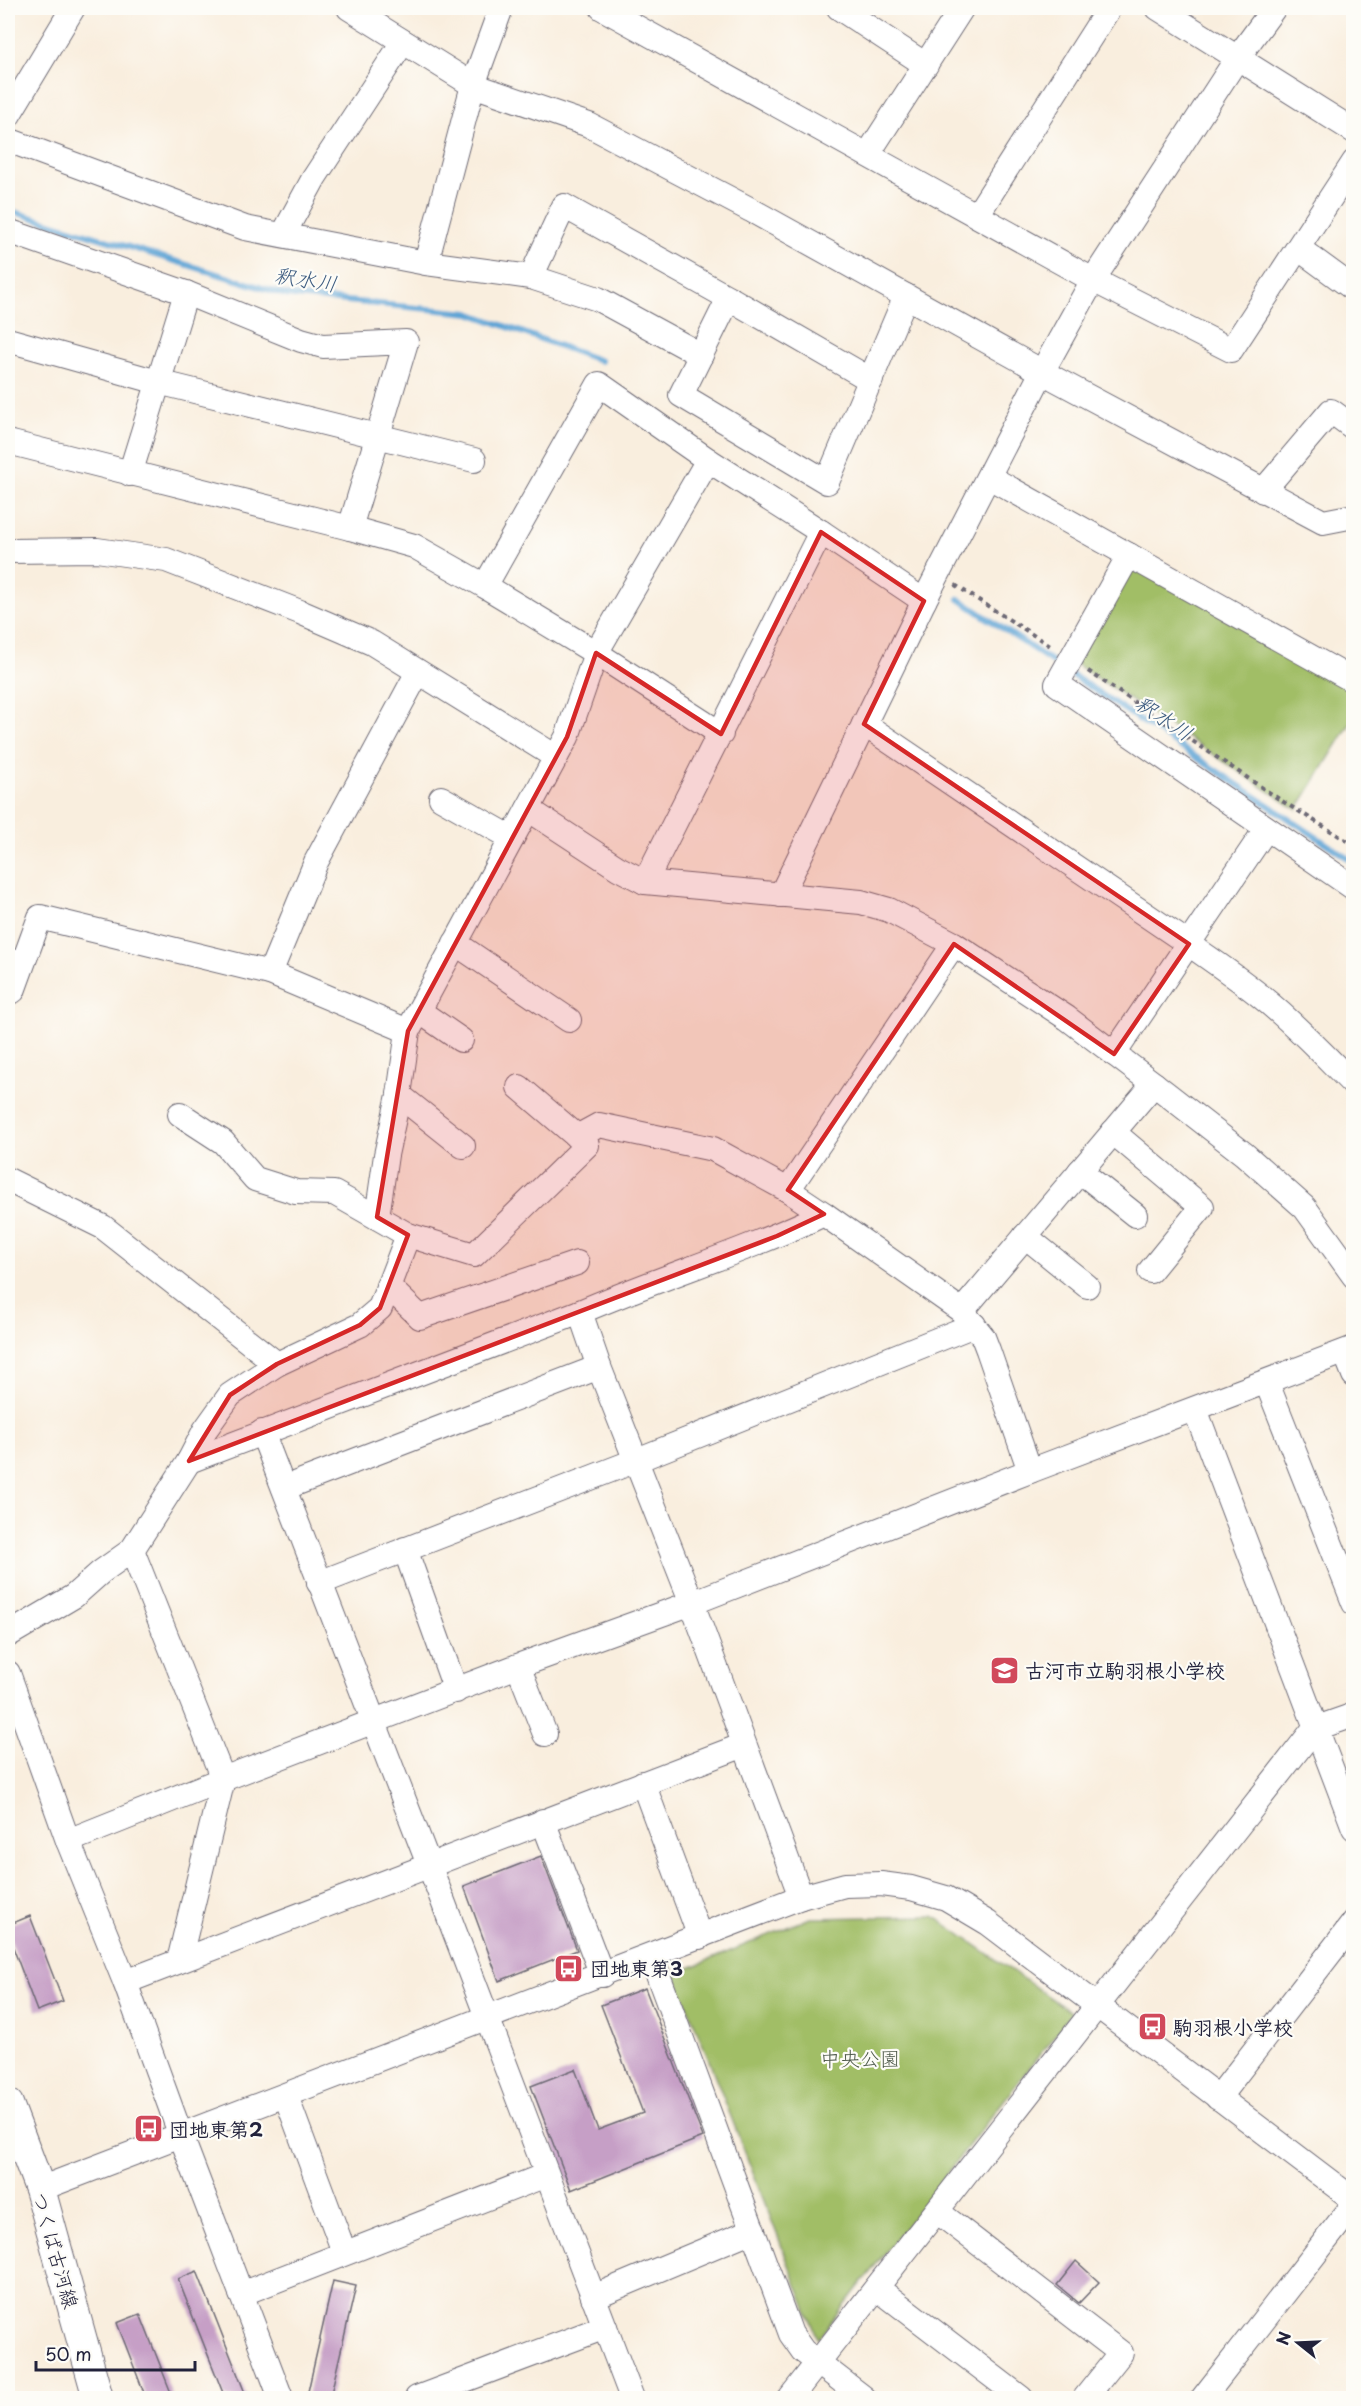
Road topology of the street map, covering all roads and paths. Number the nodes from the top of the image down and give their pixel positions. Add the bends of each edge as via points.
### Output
1 (73, 8) edge
2 (349, 8) edge
3 (501, 8) edge
4 (602, 8) edge
5 (839, 8) edge
6 (962, 8) edge
7 (1109, 8) edge
8 (1158, 8) edge
9 (1274, 8) edge
10 (403, 42) junction
11 (1238, 57) junction
12 (926, 65) junction
13 (473, 85) junction
14 (8, 116) edge
15 (1353, 131) edge
16 (8, 140) edge
17 (868, 153) junction
18 (1353, 162) edge
19 (977, 215) junction
20 (8, 231) edge
21 (283, 235) junction
22 (1298, 248) junction
23 (426, 263) junction
24 (531, 277) junction
25 (1093, 280) junction
26 (1353, 288) edge
27 (186, 293) junction
28 (906, 296) junction
29 (729, 298) junction
30 (8, 340) edge
31 (701, 355) junction
32 (1042, 372) junction
33 (871, 380) junction
34 (158, 382) junction
35 (1353, 428) edge
36 (376, 436) junction
37 (8, 442) edge
38 (474, 460) dead end
39 (708, 460) junction
40 (130, 474) junction
41 (989, 477) junction
42 (1263, 490) junction
43 (1353, 516) edge
44 (350, 528) junction
45 (821, 532) junction
46 (8, 551) edge
47 (1129, 555) junction
48 (946, 579) dead end
49 (485, 586) junction
50 (924, 601) junction
51 (596, 653) junction
52 (1070, 660) junction
53 (418, 672) junction
54 (1353, 681) edge
55 (864, 724) junction
56 (721, 734) junction
57 (556, 757) junction
58 (441, 798) dead end
59 (528, 809) junction
60 (1266, 829) junction
61 (512, 838) junction
62 (1353, 845) edge
63 (645, 882) junction
64 (1353, 888) edge
65 (781, 895) junction
66 (455, 943) junction
67 (954, 944) junction
68 (1190, 944) junction
69 (270, 973) junction
70 (8, 990) edge
71 (569, 1020) dead end
72 (413, 1021) junction
73 (462, 1040) dead end
74 (1114, 1054) junction
75 (1154, 1084) junction
76 (1353, 1085) edge
77 (519, 1087) dead end
78 (399, 1095) junction
79 (180, 1114) dead end
80 (1113, 1132) junction
81 (577, 1137) junction
82 (463, 1146) dead end
83 (1080, 1171) junction
84 (8, 1180) edge
85 (788, 1190) junction
86 (824, 1214) junction
87 (1135, 1215) dead end
88 (376, 1217) junction
89 (408, 1235) junction
90 (1025, 1236) junction
91 (577, 1263) dead end
92 (1150, 1270) dead end
93 (1353, 1276) edge
94 (388, 1286) junction
95 (1087, 1286) dead end
96 (580, 1312) junction
97 (968, 1318) junction
98 (1349, 1350) edge
99 (277, 1364) junction
100 (599, 1367) junction
101 (1353, 1375) edge
102 (1267, 1383) junction
103 (1195, 1410) junction
104 (262, 1432) junction
105 (637, 1460) junction
106 (189, 1461) junction
107 (1030, 1471) junction
108 (284, 1488) junction
109 (405, 1549) junction
110 (132, 1550) junction
111 (319, 1583) junction
112 (692, 1603) junction
113 (1353, 1603) edge
114 (8, 1635) edge
115 (518, 1666) junction
116 (8, 1673) edge
117 (456, 1691) junction
118 (1353, 1715) edge
119 (373, 1723) junction
120 (1314, 1729) junction
121 (545, 1734) dead end
122 (744, 1745) junction
123 (223, 1779) junction
124 (644, 1783) junction
125 (543, 1821) junction
126 (1353, 1828) edge
127 (68, 1840) junction
128 (430, 1865) junction
129 (801, 1897) junction
130 (1353, 1922) edge
131 (700, 1936) junction
132 (651, 1956) junction
133 (179, 1961) junction
134 (602, 1975) junction
135 (125, 1982) junction
136 (1098, 2006) junction
137 (486, 2019) junction
138 (286, 2096) junction
139 (1218, 2098) junction
140 (8, 2104) edge
141 (181, 2136) junction
142 (546, 2175) junction
143 (40, 2189) junction
144 (1353, 2202) edge
145 (938, 2211) junction
146 (753, 2230) junction
147 (344, 2252) junction
148 (877, 2288) junction
149 (241, 2294) junction
150 (593, 2297) junction
151 (604, 2326) junction
152 (819, 2364) junction
153 (98, 2398) edge
154 (281, 2398) edge
155 (417, 2398) edge
156 (632, 2398) edge
157 (790, 2398) edge
158 (864, 2398) edge
159 (1021, 2398) edge
160 (1085, 2398) edge
161 (1203, 2398) edge

1 - 14 street
2 - 10 street
3 - 13 street
4 - 17 street
5 - 12 street
6 - 12 street
7 - 19 street
8 - 11 street
9 - 11 street
10 - 13 street
10 - 21 street via 314,178
11 - 15 street
11 - 25 street
12 - 17 street
13 - 23 street
13 - 28 street via 589,125
16 - 21 street via 245,228
17 - 19 street
18 - 22 street
19 - 25 street
20 - 27 street
21 - 23 street
22 - 25 street via 1231,350
22 - 26 street
23 - 24 street
24 - 29 street via 564,206
24 - 31 street via 598,299
25 - 32 street
27 - 34 street
27 - 36 street via 323,346 406,342
28 - 32 street
28 - 33 street
29 - 31 street
29 - 33 street
30 - 34 street
31 - 33 street via 681,395 827,482
32 - 41 street
32 - 42 street
34 - 36 street
34 - 40 street
35 - 42 street via 1331,411
36 - 38 street
36 - 44 street
37 - 40 street
39 - 45 street
39 - 49 street via 599,384
39 - 51 street
40 - 44 street
41 - 47 street
41 - 50 street
42 - 43 street via 1323,522
44 - 49 street via 414,546
45 - 50 street
45 - 56 street
46 - 53 street via 97,550 166,560 372,643
47 - 52 street
47 - 54 street
48 - 52 path
49 - 51 street
50 - 55 street
51 - 56 street
51 - 57 street via 567,737
52 - 60 street via 1057,684
52 - 62 path
53 - 57 street
53 - 69 street via 316,862
55 - 65 street
55 - 68 street
56 - 63 street
57 - 59 street
58 - 61 street
59 - 61 street
59 - 63 street
60 - 64 street
60 - 68 street
61 - 66 street
63 - 65 street
65 - 67 street via 861,902 889,910
66 - 71 street
66 - 72 street
67 - 74 street via 1067,1018
67 - 85 street
68 - 74 street
68 - 76 street via 1264,999
69 - 70 street via 40,916 13,991
69 - 72 street
72 - 73 street
72 - 78 street
74 - 75 street
75 - 80 street
75 - 93 street via 1244,1154 1305,1208
77 - 81 street
78 - 82 street
78 - 88 street
79 - 88 street via 223,1142 255,1179 296,1192 334,1193
80 - 83 street
80 - 92 street via 1202,1207
81 - 85 street via 599,1125 713,1149
81 - 89 street via 587,1145 474,1255
83 - 87 street
83 - 90 street
84 - 99 street via 104,1227
85 - 86 street
86 - 96 street
86 - 97 street
88 - 89 street
89 - 94 street
90 - 95 street
90 - 97 street
91 - 94 street via 420,1317
94 - 99 street via 380,1308 360,1325
96 - 100 street
96 - 104 street
97 - 105 street
97 - 107 street via 988,1350
98 - 101 street
98 - 102 street
99 - 106 street via 230,1395
100 - 105 street
100 - 108 street
102 - 103 street
102 - 113 street
103 - 107 street
103 - 120 street
104 - 106 street
104 - 108 street
105 - 109 street
105 - 112 street
106 - 110 street
107 - 112 street
108 - 111 street
109 - 111 street
109 - 117 street
110 - 114 street via 74,1596
110 - 123 street
111 - 119 street
112 - 115 street
112 - 122 street
115 - 117 street
115 - 121 street
116 - 127 street
117 - 119 street
118 - 120 street
119 - 123 street
119 - 128 street
120 - 126 street
120 - 136 street
122 - 124 street
122 - 129 street
123 - 127 street
123 - 133 street
124 - 125 street
124 - 131 street
125 - 128 street
125 - 134 street
127 - 135 street
128 - 133 street
128 - 137 street
129 - 131 street
129 - 136 street via 846,1885 881,1884 946,1898 988,1923
130 - 139 street
131 - 132 street
132 - 134 street
132 - 146 street
133 - 135 street
134 - 137 street
135 - 141 street
136 - 139 street
136 - 145 street
137 - 138 street
137 - 142 street
138 - 141 street
138 - 147 street
139 - 144 street
140 - 143 main road, つくば古河線
141 - 143 street
141 - 149 street
142 - 147 street
142 - 150 street
143 - 153 main road, つくば古河線
144 - 161 street
145 - 148 street
145 - 160 street via 1121,2353
146 - 150 street
146 - 152 street via 791,2334
147 - 149 street
148 - 152 street
148 - 159 street
149 - 154 street
150 - 151 street
151 - 155 street
151 - 156 street
152 - 157 street
152 - 158 street

